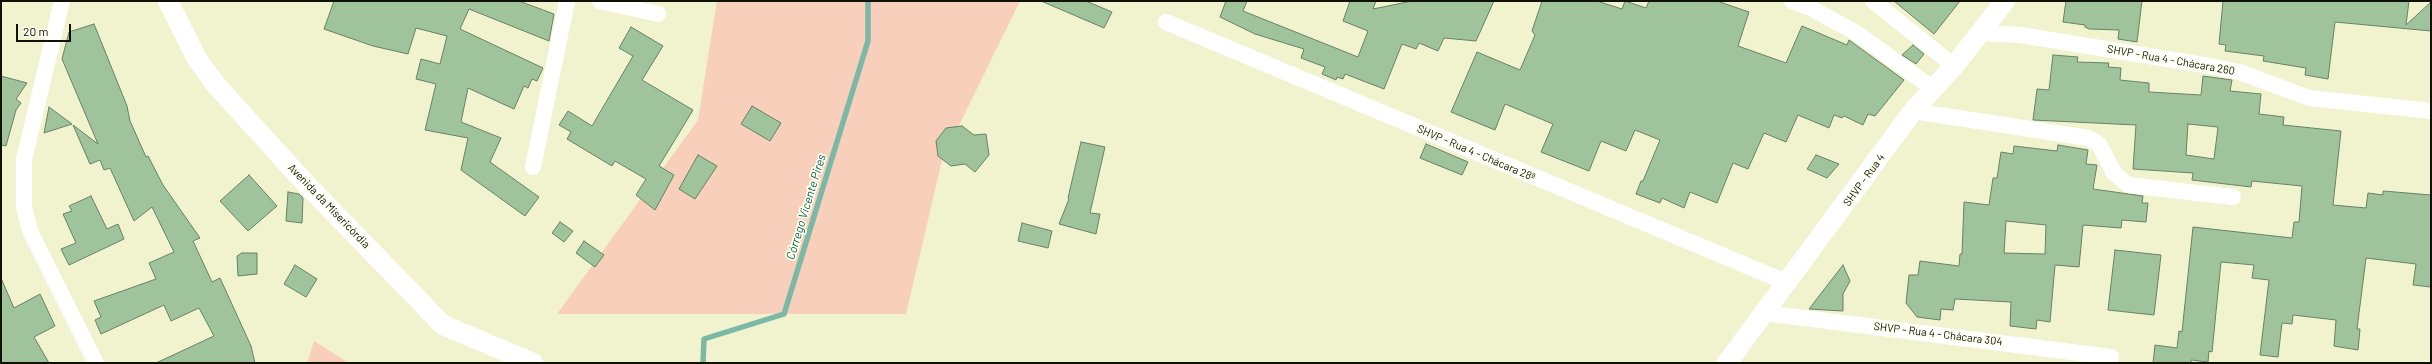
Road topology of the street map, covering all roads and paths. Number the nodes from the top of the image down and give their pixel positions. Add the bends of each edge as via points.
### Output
1 (62, 1) edge
2 (168, 1) edge
3 (567, 1) edge
4 (600, 1) edge
5 (1792, 1) edge
6 (1873, 1) edge
7 (2005, 1) edge
8 (658, 14) dead end
9 (1166, 22) dead end
10 (1980, 33) junction
11 (1954, 66) junction
12 (1932, 88) junction
13 (1913, 111) junction
14 (2431, 111) edge
15 (533, 167) dead end
16 (2233, 197) dead end
17 (1788, 283) junction
18 (1764, 313) junction
19 (2111, 357) dead end
20 (96, 363) edge
21 (533, 363) edge
22 (1727, 363) edge

1 - 20 street via 24,159 24,207 30,231
2 - 21 street, Avenida da Misericórdia via 193,52 216,85 306,184 443,324
3 - 15 street
4 - 8 street
5 - 12 street via 1811,8 1858,34
6 - 11 street
7 - 10 street, SHVP - Rua 4
9 - 17 street, SHVP - Rua 4 - Chácara 28ª
10 - 11 street, SHVP - Rua 4
10 - 14 street, SHVP - Rua 4 - Chácara 260 via 2021,34 2215,67 2240,72 2309,98
11 - 12 street, SHVP - Rua 4
12 - 13 street, SHVP - Rua 4
13 - 16 street via 2088,138 2098,144 2114,173 2128,185
13 - 17 street, SHVP - Rua 4
17 - 18 street, SHVP - Rua 4
18 - 19 street, SHVP - Rua 4 - Chácara 304
18 - 22 street, SHVP - Rua 4

